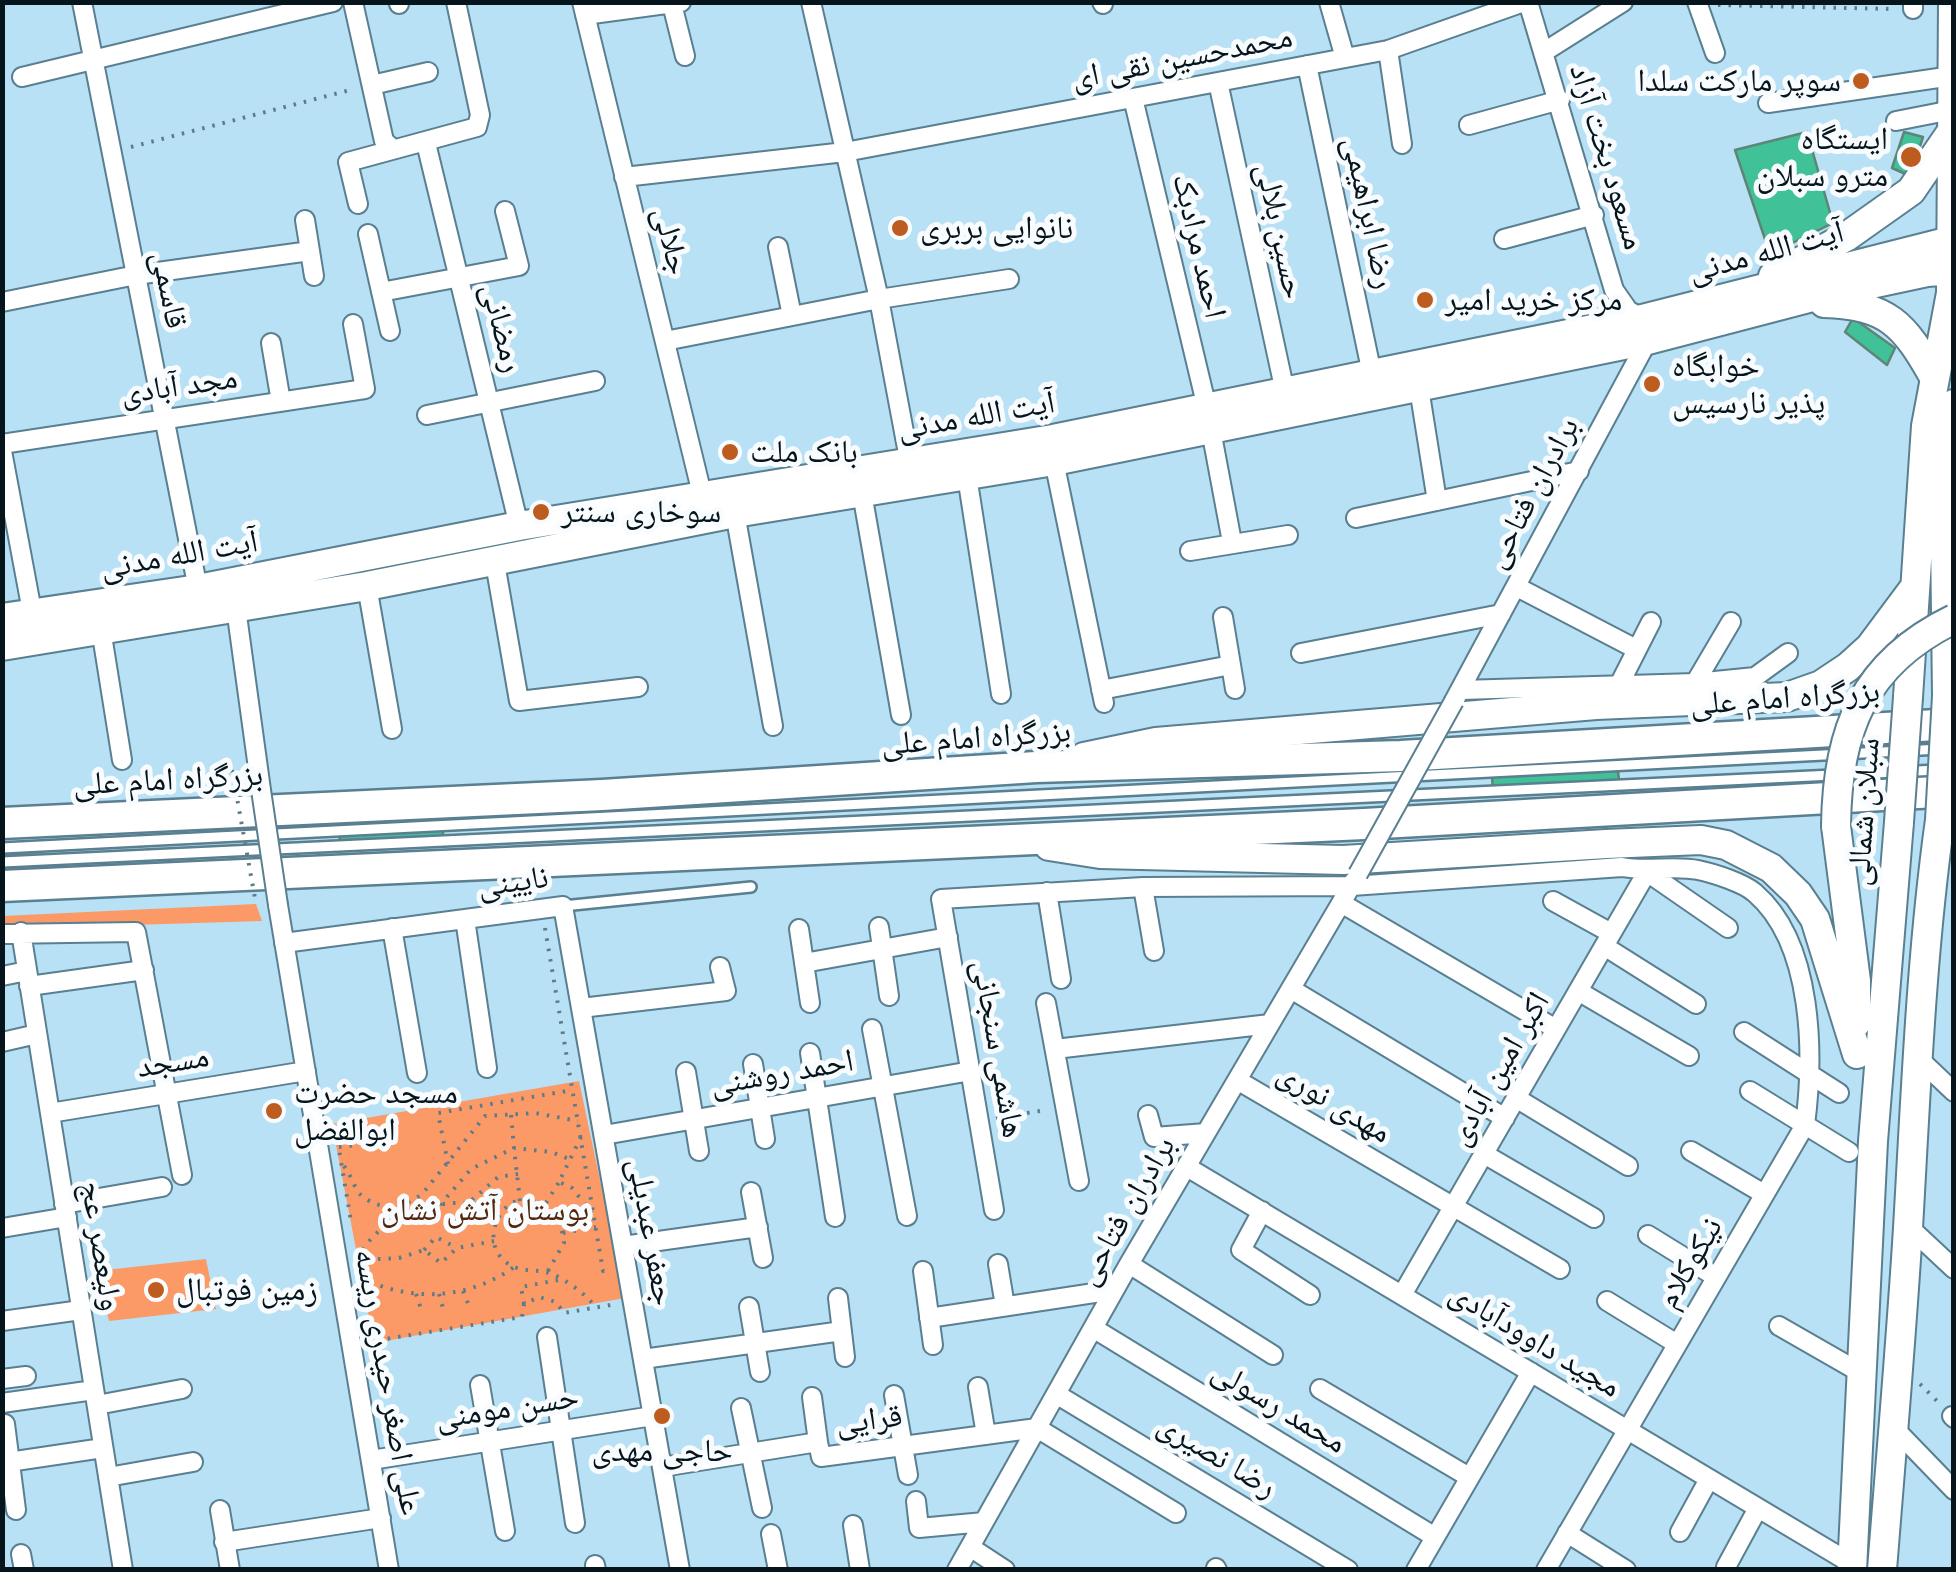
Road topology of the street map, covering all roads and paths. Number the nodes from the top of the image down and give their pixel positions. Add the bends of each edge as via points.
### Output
1 (82, 2) edge
2 (333, 2) edge
3 (354, 2) edge
4 (456, 2) edge
5 (681, 2) edge
6 (811, 2) edge
7 (1329, 2) edge
8 (1526, 2) edge
9 (1623, 2) edge
10 (1954, 2) edge
11 (672, 4) edge
12 (1698, 4) edge
13 (1765, 5) edge
14 (1913, 6) edge
15 (583, 9) edge
16 (1388, 50) junction
17 (1544, 52) junction
18 (1715, 53) dead end
19 (685, 56) dead end
20 (93, 57) junction
21 (1346, 58) junction
22 (1307, 65) junction
23 (428, 72) dead end
24 (22, 76) dead end
25 (1952, 76) edge
26 (1218, 82) junction
27 (372, 84) junction
28 (1133, 98) junction
29 (1560, 100) junction
30 (1768, 103) dead end
31 (1952, 120) edge
32 (1896, 121) dead end
33 (1470, 125) dead end
34 (426, 143) junction
35 (1402, 144) dead end
36 (393, 150) junction
37 (112, 152) junction
38 (845, 152) junction
39 (624, 178) junction
40 (358, 204) dead end
41 (505, 212) dead end
42 (1594, 215) junction
43 (305, 220) dead end
44 (368, 234) dead end
45 (1504, 239) dead end
46 (1952, 240) edge
47 (778, 247) dead end
48 (310, 251) junction
49 (1952, 270) edge
50 (136, 275) junction
51 (314, 276) dead end
52 (459, 278) junction
53 (1009, 279) dead end
54 (381, 292) junction
55 (1754, 294) junction
56 (879, 299) junction
57 (2, 302) edge
58 (1792, 302) junction
59 (792, 316) junction
60 (353, 324) dead end
61 (1645, 330) junction
62 (390, 331) dead end
63 (665, 341) junction
64 (271, 343) dead end
65 (1372, 374) junction
66 (1934, 376) junction
67 (595, 381) dead end
68 (1419, 388) junction
69 (1284, 392) junction
70 (281, 402) junction
71 (490, 404) junction
72 (1954, 404) edge
73 (427, 415) dead end
74 (164, 418) junction
75 (1209, 419) junction
76 (2, 447) edge
77 (1952, 448) edge
78 (1054, 461) junction
79 (910, 464) junction
80 (1578, 471) junction
81 (967, 476) junction
82 (862, 492) junction
83 (702, 494) junction
84 (1438, 500) junction
85 (735, 513) junction
86 (1356, 518) dead end
87 (519, 526) junction
88 (1288, 534) dead end
89 (1232, 542) junction
90 (1190, 550) dead end
91 (495, 563) junction
92 (367, 586) junction
93 (1517, 586) junction
94 (1914, 588) junction
95 (198, 589) junction
96 (1950, 589) edge
97 (234, 595) junction
98 (1501, 614) junction
99 (1223, 616) dead end
100 (2, 618) edge
101 (1954, 619) edge
102 (1651, 622) dead end
103 (1730, 622) dead end
104 (35, 627) junction
105 (101, 629) junction
106 (2, 646) edge
107 (1636, 649) junction
108 (1788, 652) dead end
109 (1301, 653) dead end
110 (1231, 665) junction
111 (1694, 683) junction
112 (1619, 685) junction
113 (638, 688) dead end
114 (1235, 689) dead end
115 (1462, 689) junction
116 (1001, 694) dead end
117 (1950, 710) edge
118 (900, 716) dead end
119 (773, 726) dead end
120 (392, 728) dead end
121 (1954, 749) edge
122 (122, 760) dead end
123 (1036, 767) junction
124 (232, 770) dead end
125 (1954, 770) edge
126 (1954, 791) edge
127 (2, 823) edge
128 (1013, 841) junction
129 (2, 848) edge
130 (2, 862) edge
131 (1954, 867) edge
132 (1647, 872) junction
133 (2, 886) edge
134 (751, 887) dead end
135 (1143, 887) junction
136 (1350, 888) junction
137 (1047, 892) junction
138 (1553, 901) dead end
139 (256, 904) dead end
140 (563, 906) junction
141 (542, 909) junction
142 (466, 919) junction
143 (1925, 925) junction
144 (878, 927) dead end
145 (392, 928) junction
146 (799, 928) dead end
147 (1728, 928) dead end
148 (12, 933) edge
149 (948, 937) junction
150 (1608, 940) junction
151 (284, 942) junction
152 (881, 949) junction
153 (1154, 950) dead end
154 (804, 963) junction
155 (720, 967) dead end
156 (144, 970) junction
157 (2, 976) edge
158 (28, 978) junction
159 (1062, 979) dead end
160 (1291, 989) junction
161 (1578, 991) junction
162 (889, 996) dead end
163 (810, 1003) dead end
164 (1046, 1003) dead end
165 (1696, 1004) dead end
166 (581, 1008) junction
167 (1270, 1024) junction
168 (1556, 1029) junction
169 (872, 1030) dead end
170 (1744, 1032) dead end
171 (37, 1034) junction
172 (2, 1042) edge
173 (1055, 1049) junction
174 (810, 1053) dead end
175 (1857, 1054) junction
176 (1915, 1055) junction
177 (1689, 1056) dead end
178 (753, 1064) dead end
179 (487, 1068) dead end
180 (971, 1070) junction
181 (306, 1071) junction
182 (686, 1072) dead end
183 (416, 1073) dead end
184 (1812, 1075) junction
185 (1237, 1080) junction
186 (882, 1086) junction
187 (572, 1090) junction
188 (1750, 1091) dead end
189 (1954, 1092) edge
190 (1838, 1093) dead end
191 (168, 1094) junction
192 (817, 1098) junction
193 (1516, 1098) junction
194 (1066, 1106) junction
195 (760, 1108) junction
196 (50, 1113) junction
197 (511, 1114) junction
198 (1148, 1115) dead end
199 (1505, 1118) junction
200 (693, 1119) junction
201 (578, 1121) junction
202 (979, 1121) junction
203 (1804, 1126) junction
204 (1206, 1133) junction
205 (604, 1135) junction
206 (581, 1137) junction
207 (765, 1140) dead end
208 (356, 1145) dead end
209 (1861, 1146) junction
210 (340, 1148) dead end
211 (514, 1148) junction
212 (1691, 1151) dead end
213 (699, 1152) dead end
214 (1484, 1154) junction
215 (569, 1159) junction
216 (448, 1164) junction
217 (342, 1165) dead end
218 (1628, 1166) dead end
219 (1187, 1167) junction
220 (518, 1174) junction
221 (182, 1175) dead end
222 (1079, 1181) dead end
223 (560, 1182) junction
224 (162, 1187) dead end
225 (751, 1192) dead end
226 (1764, 1194) junction
227 (413, 1201) junction
228 (520, 1201) junction
229 (470, 1202) junction
230 (544, 1205) junction
231 (439, 1206) junction
232 (1452, 1209) junction
233 (994, 1210) dead end
234 (65, 1211) junction
235 (501, 1212) junction
236 (1262, 1212) junction
237 (594, 1216) junction
238 (907, 1216) dead end
239 (406, 1217) junction
240 (835, 1217) dead end
241 (1594, 1218) dead end
242 (1908, 1226) junction
243 (596, 1227) junction
244 (2, 1228) edge
245 (758, 1228) junction
246 (563, 1233) junction
247 (1648, 1235) dead end
248 (494, 1241) junction
249 (623, 1246) junction
250 (457, 1248) junction
251 (424, 1250) junction
252 (763, 1258) dead end
253 (357, 1263) junction
254 (998, 1264) dead end
255 (1129, 1264) junction
256 (514, 1267) junction
257 (614, 1268) dead end
258 (1560, 1269) dead end
259 (1954, 1269) edge
260 (548, 1271) junction
261 (923, 1271) dead end
262 (1716, 1277) junction
263 (558, 1280) junction
264 (1114, 1290) junction
265 (463, 1291) junction
266 (416, 1294) junction
267 (438, 1294) junction
268 (1310, 1296) dead end
269 (1402, 1296) junction
270 (838, 1298) dead end
271 (1608, 1301) dead end
272 (633, 1302) junction
273 (524, 1304) junction
274 (469, 1306) dead end
275 (1004, 1306) junction
276 (749, 1307) dead end
277 (443, 1308) dead end
278 (596, 1308) junction
279 (421, 1309) dead end
280 (81, 1310) junction
281 (929, 1318) junction
282 (2, 1321) edge
283 (1779, 1326) dead end
284 (1093, 1328) junction
285 (842, 1330) junction
286 (547, 1338) dead end
287 (367, 1342) dead end
288 (754, 1343) junction
289 (1677, 1344) junction
290 (933, 1345) dead end
291 (1273, 1355) dead end
292 (845, 1357) dead end
293 (643, 1359) junction
294 (1898, 1362) junction
295 (760, 1372) dead end
296 (1531, 1372) junction
297 (1861, 1373) junction
298 (26, 1376) dead end
299 (2, 1380) edge
300 (480, 1385) dead end
301 (978, 1387) dead end
302 (182, 1388) dead end
303 (1320, 1389) dead end
304 (1056, 1394) junction
305 (894, 1395) dead end
306 (812, 1397) dead end
307 (95, 1398) junction
308 (2, 1403) edge
309 (742, 1408) dead end
310 (653, 1416) junction
311 (1953, 1417) edge
312 (5, 1424) dead end
313 (1893, 1427) junction
314 (1037, 1428) junction
315 (560, 1429) junction
316 (1627, 1430) junction
317 (986, 1435) junction
318 (489, 1440) junction
319 (818, 1442) junction
320 (903, 1446) junction
321 (103, 1448) junction
322 (750, 1453) junction
323 (371, 1460) junction
324 (193, 1462) dead end
325 (6, 1463) edge
326 (662, 1467) junction
327 (908, 1475) dead end
328 (108, 1477) junction
329 (1469, 1477) junction
330 (1708, 1479) junction
331 (1954, 1490) edge
332 (916, 1501) dead end
333 (762, 1508) dead end
334 (1758, 1508) junction
335 (16, 1510) dead end
336 (220, 1510) dead end
337 (1176, 1513) dead end
338 (381, 1518) junction
339 (984, 1522) junction
340 (575, 1523) dead end
341 (853, 1525) dead end
342 (505, 1530) dead end
343 (1680, 1532) dead end
344 (1567, 1533) junction
345 (771, 1534) dead end
346 (1435, 1537) junction
347 (224, 1542) junction
348 (970, 1548) junction
349 (1726, 1567) dead end
350 (1848, 1568) edge
351 (123, 1570) edge
352 (230, 1570) edge
353 (390, 1570) edge
354 (680, 1570) edge
355 (778, 1570) edge
356 (860, 1570) edge
357 (957, 1570) edge
358 (1006, 1570) edge
359 (1348, 1570) edge
360 (1416, 1570) edge
361 (1546, 1570) edge
362 (1626, 1570) edge
363 (1882, 1570) edge

1 - 20 street, قاسمی
2 - 20 street
3 - 27 street
4 - 34 street via 480,115 474,131
5 - 11 street
6 - 38 street
7 - 21 street
8 - 16 street, محمدحسین نقی ای
8 - 17 street, مسعود بخت آزاد
9 - 17 street
10 - 25 main road, سبلان شمالی
11 - 15 street
11 - 19 street
12 - 13 path
12 - 18 street
13 - 14 path
15 - 39 street, جلالی
16 - 21 street, محمدحسین نقی ای
16 - 35 street
17 - 29 street, مسعود بخت آزاد
20 - 24 street
20 - 37 street, قاسمی
21 - 22 street, محمدحسین نقی ای
22 - 26 street, محمدحسین نقی ای
22 - 65 street, رضا ابراهیمی
23 - 27 street
25 - 30 street
25 - 31 main road, سبلان شمالی
26 - 28 street, محمدحسین نقی ای
26 - 69 street, حسین بلالی
27 - 36 street via 384,141
27 - 37 path
28 - 38 street, محمدحسین نقی ای
28 - 75 street, احمد مرادبک
29 - 33 street
29 - 42 street, مسعود بخت آزاد
31 - 32 street
31 - 46 main road, سبلان شمالی
31 - 55 main road via 1911,191
34 - 36 street
34 - 52 street, رمضانی
36 - 40 street via 348,162
37 - 50 street, قاسمی
38 - 39 street, محمدحسین نقی ای
38 - 56 street
39 - 63 street, جلالی
41 - 52 street via 519,266
42 - 45 street
42 - 61 street, مسعود بخت آزاد via 1614,290
43 - 48 street
44 - 54 street
46 - 49 main road, سبلان شمالی
46 - 55 main road, آیت الله مدنی
47 - 59 street
48 - 50 street
48 - 51 street
49 - 58 main road, آیت الله مدنی
49 - 66 main road, سبلان شمالی
50 - 57 street
50 - 74 street, قاسمی
52 - 54 street
52 - 71 street, رمضانی
53 - 56 street
54 - 62 street
55 - 61 main road, آیت الله مدنی
56 - 59 street
56 - 79 street
58 - 61 main road, آیت الله مدنی
58 - 66 main road via 1854,305 1888,316 1907,331
59 - 63 street
60 - 70 street, مجد آبادی via 365,389
61 - 65 main road, آیت الله مدنی
61 - 68 main road, آیت الله مدنی
61 - 80 street, برادران فتاحی
63 - 83 street, جلالی
64 - 70 street
65 - 69 main road, آیت الله مدنی
66 - 94 main road, سبلان شمالی
67 - 71 street
68 - 75 main road, آیت الله مدنی
68 - 84 street
69 - 75 main road, آیت الله مدنی
70 - 74 street, مجد آبادی
71 - 73 street
71 - 87 street, رمضانی
72 - 77 main road
74 - 76 street, مجد آبادی
74 - 95 street, قاسمی
75 - 78 main road, آیت الله مدنی
75 - 79 main road, آیت الله مدنی
75 - 89 street, احمد مرادبک
76 - 104 street
77 - 96 main road via 1944,534
78 - 81 main road, آیت الله مدنی
78 - 110 street via 1102,696
79 - 83 main road, آیت الله مدنی
80 - 84 street
80 - 93 street, برادران فتاحی
81 - 82 main road, آیت الله مدنی
81 - 116 street
82 - 85 main road, آیت الله مدنی
82 - 118 street
83 - 87 main road, آیت الله مدنی
84 - 86 street
85 - 91 main road, آیت الله مدنی
85 - 119 street
87 - 97 main road, آیت الله مدنی
88 - 89 street
89 - 90 street
91 - 92 main road, آیت الله مدنی
91 - 113 street via 519,700
92 - 97 main road, آیت الله مدنی
92 - 120 street
93 - 98 street, برادران فتاحی
93 - 107 street
94 - 123 main road via 1848,667 1787,697 1156,742
94 - 209 main road, سبلان شمالی, bridge via 1899,822
95 - 97 main road, آیت الله مدنی
95 - 104 main road, آیت الله مدنی
96 - 117 main road
97 - 105 main road, آیت الله مدنی
97 - 151 street, علی اصغر حیدری ریسه, bridge
98 - 109 street
98 - 115 street, برادران فتاحی
99 - 110 street
100 - 104 main road, آیت الله مدنی
101 - 175 main road, bridge via 1902,651 1859,707 1837,771
102 - 107 street
103 - 111 street
104 - 105 main road, آیت الله مدنی
104 - 106 main road, آیت الله مدنی
105 - 122 street
107 - 112 street
108 - 111 street via 1755,677
110 - 114 street
111 - 112 street
112 - 115 street
115 - 136 street, برادران فتاحی, bridge
117 - 123 highway, بزرگراه امام علی via 1401,756
117 - 143 main road, bridge
121 - 129 lane
123 - 127 highway, بزرگراه امام علی
124 - 139 path, bridge
125 - 130 lane
126 - 128 highway
128 - 133 highway
128 - 175 main road via 1100,854 1344,860 1701,840 1726,845 1771,868 1815,919
131 - 143 main road via 1934,894
132 - 136 street via 1456,876
132 - 147 street
132 - 150 street, اکبر امین آبادی
132 - 184 street via 1696,869 1754,892 1790,943 1800,974
134 - 140 lane, نایینی
135 - 136 street
135 - 137 street
135 - 153 street
136 - 160 street, برادران فتاحی
136 - 168 street
137 - 149 street, هاشمی سنجانی via 941,899
137 - 159 street
138 - 150 street
140 - 141 street, نایینی
140 - 166 street, جعفر عبدیلی
141 - 142 street, نایینی
141 - 187 path
142 - 145 street, نایینی
142 - 179 street
143 - 176 main road
144 - 152 street
145 - 151 street, نایینی
145 - 183 street
146 - 154 street
148 - 156 street via 136,932
148 - 158 street, ولیعصر عج
149 - 152 street
149 - 180 street, هاشمی سنجانی
150 - 161 street, اکبر امین آبادی
150 - 165 street
151 - 181 street, علی اصغر حیدری ریسه
152 - 154 street
152 - 162 street
154 - 163 street
155 - 166 street via 726,991
156 - 158 street
156 - 191 street
157 - 158 street
158 - 171 street, ولیعصر عج
160 - 167 street, برادران فتاحی
160 - 199 street
161 - 168 street, اکبر امین آبادی
161 - 177 street
164 - 173 street
166 - 205 street, جعفر عبدیلی
167 - 173 street
167 - 185 street, برادران فتاحی
168 - 193 street, اکبر امین آبادی
169 - 186 street
170 - 184 street
171 - 172 street
171 - 196 street, ولیعصر عج
173 - 194 street
174 - 192 street
175 - 209 main road
176 - 189 street
176 - 242 main road
178 - 195 street
180 - 186 street, احمد روشنی
180 - 202 street, هاشمی سنجانی
181 - 191 street, مسجد
181 - 323 street, علی اصغر حیدری ریسه
182 - 200 street
184 - 190 street
184 - 203 street
185 - 204 street, برادران فتاحی
185 - 232 street, مهدی نوری
186 - 192 street, احمد روشنی
186 - 238 street
187 - 201 path
187 - 216 path via 438,1112
188 - 203 street
191 - 196 street, مسجد
191 - 221 street
192 - 195 street, احمد روشنی
192 - 240 street
193 - 199 street, اکبر امین آبادی
193 - 218 street
194 - 202 path
194 - 222 street
195 - 200 street, احمد روشنی
195 - 207 street
196 - 234 street, ولیعصر عج
197 - 201 path
197 - 211 path
197 - 216 path via 486,1116
198 - 204 street via 1154,1137
199 - 214 street, اکبر امین آبادی
200 - 205 street, احمد روشنی
200 - 213 street
201 - 206 path
202 - 233 street, هاشمی سنجانی
203 - 209 street
203 - 226 street, نیکوکلام
204 - 219 street, برادران فتاحی
205 - 249 street, جعفر عبدیلی
206 - 215 path
206 - 237 path
208 - 210 path
209 - 297 main road, سبلان شمالی
211 - 215 path
211 - 220 path
211 - 231 path via 470,1169
212 - 226 street
214 - 232 street, اکبر امین آبادی
214 - 241 street
215 - 223 path
216 - 227 path
217 - 227 path via 358,1194 377,1205
219 - 236 street, مجید داوودآبادی
219 - 255 street, برادران فتاحی
220 - 228 path
220 - 229 path via 498,1177
223 - 230 path
223 - 237 path
224 - 234 street
225 - 245 street
226 - 262 street, نیکوکلام
227 - 239 path
228 - 230 path
228 - 235 path
229 - 231 path
229 - 235 path
230 - 246 path
231 - 239 path
232 - 258 street, مهدی نوری
232 - 269 street, اکبر امین آبادی
234 - 244 street
234 - 280 street, ولیعصر عج
235 - 248 path
236 - 268 street via 1242,1250
236 - 269 street, مجید داوودآبادی
237 - 243 path
239 - 253 path via 373,1238
242 - 259 street
242 - 294 main road
243 - 246 path
243 - 257 path via 604,1271
245 - 249 street
245 - 252 street
246 - 260 path
247 - 262 street
248 - 250 path
248 - 256 path
249 - 272 street, جعفر عبدیلی
250 - 251 path via 436,1237
250 - 251 path via 441,1263
251 - 253 path
253 - 266 path via 361,1280
254 - 275 street
255 - 264 street, برادران فتاحی
255 - 291 street
256 - 260 path
256 - 265 path
260 - 263 path
261 - 281 street
262 - 289 street, نیکوکلام
263 - 273 path via 521,1287
263 - 278 path via 582,1291
264 - 275 street
264 - 284 street, برادران فتاحی
265 - 267 path
265 - 274 path
266 - 267 path
266 - 279 path
267 - 277 path
269 - 296 street, مجید داوودآبادی
270 - 285 street
271 - 289 street
272 - 278 path
272 - 293 street, جعفر عبدیلی
273 - 278 path via 539,1298 556,1302 564,1314
273 - 287 path via 522,1316
275 - 281 street
276 - 288 street
280 - 282 street
280 - 307 street, ولیعصر عج
281 - 290 street
283 - 297 street
284 - 304 street, برادران فتاحی
284 - 346 street, محمد رسولی
285 - 288 street
285 - 292 street
286 - 315 street
288 - 293 street
288 - 295 street
289 - 316 street, نیکوکلام
293 - 310 street, جعفر عبدیلی
294 - 311 path
294 - 313 main road
296 - 316 street, مجید داوودآبادی
296 - 329 street
297 - 350 main road, سبلان شمالی
298 - 299 street
300 - 318 street
301 - 317 street
302 - 307 street
303 - 329 street
304 - 314 street, برادران فتاحی
304 - 359 street, رضا نصیری
305 - 320 street
306 - 319 street
307 - 308 street
307 - 321 street, ولیعصر عج
309 - 322 street
310 - 315 street, حسن مومنی
310 - 326 street, جعفر عبدیلی
312 - 325 street
313 - 331 street
313 - 363 main road
314 - 317 street, قرایی
314 - 337 street
314 - 339 street, برادران فتاحی
315 - 318 street, حسن مومنی
315 - 340 street
316 - 330 street, مجید داوودآبادی
316 - 344 street, نیکوکلام
317 - 320 street, قرایی
318 - 323 street, حسن مومنی
318 - 342 street
319 - 320 street, قرایی via 821,1456
319 - 322 street, قرایی
320 - 327 street
321 - 325 street
321 - 328 street, ولیعصر عج
322 - 326 street, قرایی
322 - 333 street
323 - 338 street, علی اصغر حیدری ریسه
324 - 328 street
325 - 335 street
326 - 354 street, جعفر عبدیلی
328 - 351 street, ولیعصر عج
329 - 346 street
330 - 334 street, مجید داوودآبادی
330 - 343 street
332 - 339 street via 920,1528
334 - 349 street
334 - 350 street, مجید داوودآبادی
336 - 347 street
338 - 347 street
338 - 353 street, علی اصغر حیدری ریسه
339 - 348 street, برادران فتاحی
341 - 356 street
344 - 361 street, نیکوکلام
344 - 362 street
345 - 355 street
346 - 360 street
347 - 352 street
348 - 357 street, برادران فتاحی
348 - 358 street

